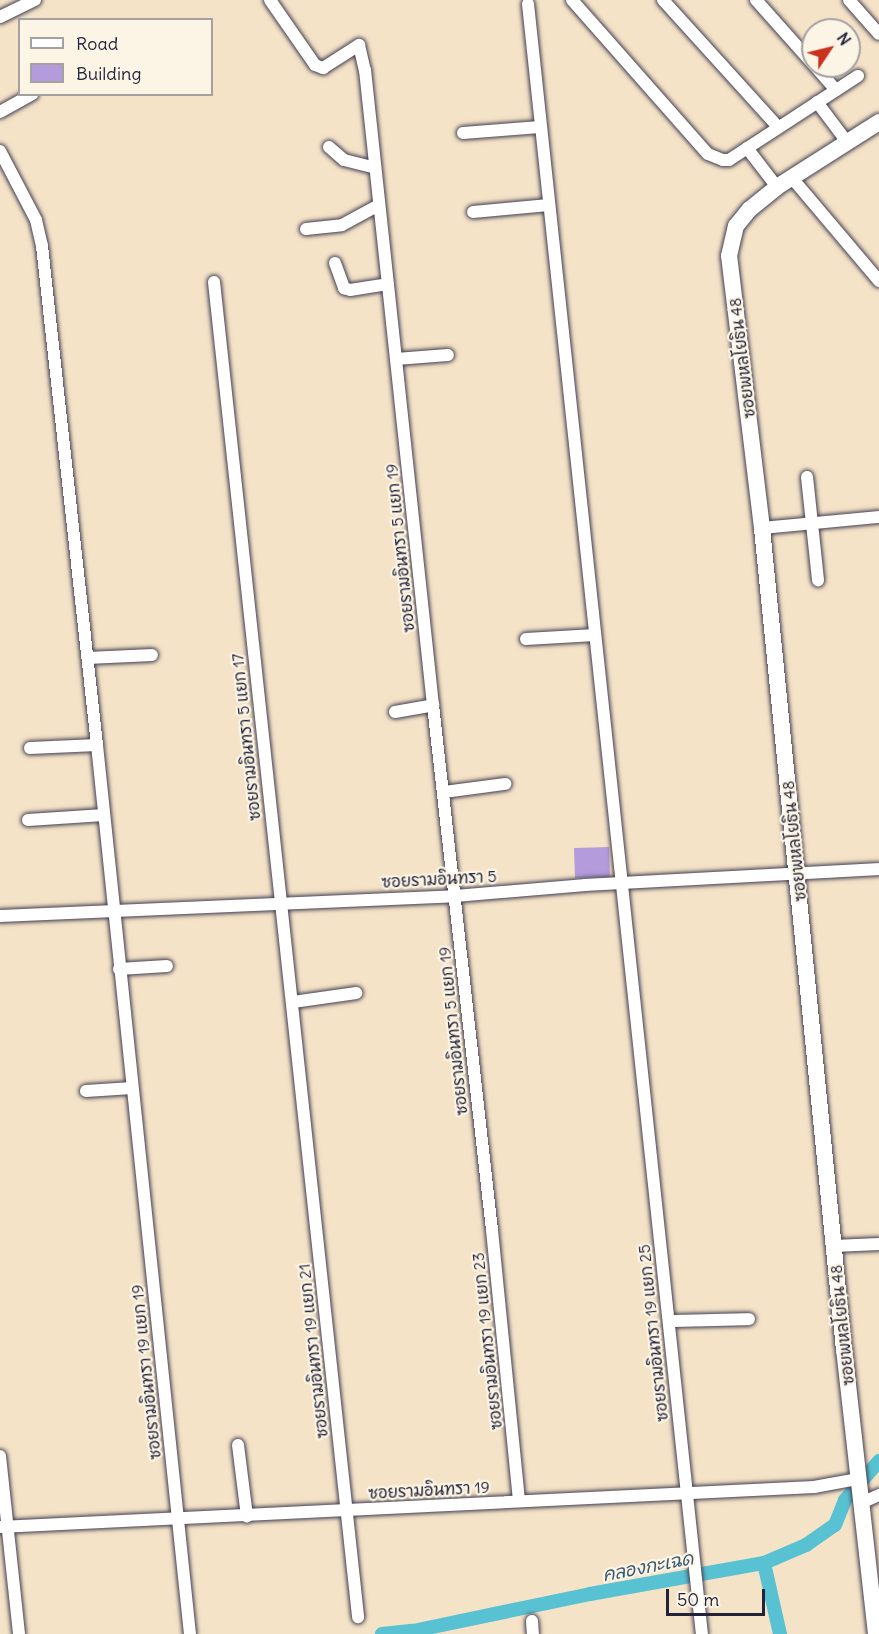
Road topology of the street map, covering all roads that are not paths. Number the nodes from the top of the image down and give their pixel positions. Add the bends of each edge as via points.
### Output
1 (35, 0) edge
2 (270, 0) edge
3 (572, 0) edge
4 (663, 0) edge
5 (756, 0) edge
6 (849, 0) edge
7 (528, 4) dead end
8 (0, 17) edge
9 (879, 34) edge
10 (801, 50) edge
11 (825, 78) edge
12 (855, 78) edge
13 (836, 90) junction
14 (28, 96) edge
15 (817, 102) junction
16 (0, 112) edge
17 (879, 122) edge
18 (540, 127) junction
19 (778, 127) junction
20 (463, 134) dead end
21 (847, 142) junction
22 (328, 147) dead end
23 (747, 148) junction
24 (0, 151) edge
25 (375, 168) junction
26 (792, 178) junction
27 (777, 187) junction
28 (379, 205) junction
29 (549, 205) junction
30 (473, 212) dead end
31 (306, 229) dead end
32 (335, 263) dead end
33 (879, 281) edge
34 (214, 282) dead end
35 (388, 284) junction
36 (448, 355) dead end
37 (396, 359) junction
38 (807, 477) dead end
39 (879, 517) edge
40 (813, 524) junction
41 (762, 528) junction
42 (819, 580) dead end
43 (595, 635) junction
44 (526, 639) dead end
45 (152, 655) dead end
46 (88, 658) junction
47 (432, 705) junction
48 (395, 711) dead end
49 (98, 746) junction
50 (30, 748) dead end
51 (505, 784) dead end
52 (444, 792) junction
53 (104, 815) junction
54 (28, 820) dead end
55 (879, 869) edge
56 (798, 872) junction
57 (621, 883) junction
58 (454, 896) junction
59 (280, 903) junction
60 (113, 911) junction
61 (0, 916) edge
62 (166, 966) dead end
63 (119, 969) junction
64 (356, 993) dead end
65 (293, 1002) junction
66 (132, 1088) junction
67 (86, 1091) dead end
68 (486, 1177) joint
69 (313, 1187) joint
70 (879, 1244) edge
71 (834, 1246) junction
72 (749, 1318) dead end
73 (669, 1321) junction
74 (237, 1445) dead end
75 (0, 1456) edge
76 (858, 1479) junction
77 (686, 1494) junction
78 (879, 1495) edge
79 (519, 1501) junction
80 (861, 1503) junction
81 (347, 1511) junction
82 (247, 1516) junction
83 (178, 1518) junction
84 (4, 1527) edge
85 (358, 1617) dead end
86 (532, 1621) dead end
87 (19, 1634) edge
88 (190, 1634) edge
89 (533, 1634) edge
90 (702, 1634) edge
91 (876, 1634) edge

1 - 8 street
2 - 25 street, ซอยรามอินทรา 5 แยก 19 via 315,65 323,68 359,45
3 - 23 street via 708,154 729,160
4 - 19 street
5 - 10 street
6 - 9 street
7 - 18 street
11 - 13 street
12 - 13 street
13 - 15 street
14 - 16 street
15 - 19 street
15 - 21 street
17 - 21 street, ซอยพหลโยธิน 48
18 - 20 street
18 - 29 street
19 - 23 street
21 - 26 street, ซอยพหลโยธิน 48
22 - 25 street via 344,160
23 - 27 street
24 - 46 street, ซอยรามอินทรา 19 แยก 19 via 36,220 42,246
25 - 28 street, ซอยรามอินทรา 5 แยก 19
26 - 27 street, ซอยพหลโยธิน 48
26 - 33 street
27 - 41 street, ซอยพหลโยธิน 48 via 736,226 729,256
28 - 31 street via 342,225
28 - 35 street, ซอยรามอินทรา 5 แยก 19
29 - 30 street
29 - 43 street
32 - 35 street via 344,288
34 - 59 street, ซอยรามอินทรา 5 แยก 17
35 - 37 street, ซอยรามอินทรา 5 แยก 19
36 - 37 street
37 - 47 street, ซอยรามอินทรา 5 แยก 19
38 - 40 street
39 - 40 street
40 - 41 street
40 - 42 street
41 - 56 street, ซอยพหลโยธิน 48
43 - 44 street
43 - 57 street
45 - 46 street
46 - 49 street, ซอยรามอินทรา 19 แยก 19
47 - 48 street
47 - 52 street, ซอยรามอินทรา 5 แยก 19
49 - 50 street
49 - 53 street, ซอยรามอินทรา 19 แยก 19
51 - 52 street
52 - 58 street, ซอยรามอินทรา 5 แยก 19
53 - 54 street
53 - 60 street, ซอยรามอินทรา 19 แยก 19
55 - 56 street, ซอยรามอินทรา 5
56 - 57 street, ซอยรามอินทรา 5
56 - 71 street, ซอยพหลโยธิน 48
57 - 58 street, ซอยรามอินทรา 5
57 - 73 street, ซอยรามอินทรา 19 แยก 25
58 - 59 street, ซอยรามอินทรา 5
58 - 68 street, ซอยรามอินทรา 5 แยก 19
59 - 60 street, ซอยรามอินทรา 5
59 - 65 street, ซอยรามอินทรา 5 แยก 17
60 - 61 street, ซอยรามอินทรา 5
60 - 63 street, ซอยรามอินทรา 19 แยก 19
62 - 63 street
63 - 66 street, ซอยรามอินทรา 19 แยก 19
64 - 65 street
65 - 69 street, ซอยรามอินทรา 5 แยก 17
66 - 67 street
66 - 83 street, ซอยรามอินทรา 19 แยก 19
68 - 79 street, ซอยรามอินทรา 19 แยก 23
69 - 81 street, ซอยรามอินทรา 19 แยก 21
70 - 71 street
71 - 76 street, ซอยพหลโยธิน 48
72 - 73 street
73 - 77 street, ซอยรามอินทรา 19 แยก 25
74 - 82 street
75 - 84 street
76 - 77 street, ซอยรามอินทรา 19 via 814,1487
76 - 80 street, ซอยพหลโยธิน 48
77 - 79 street, ซอยรามอินทรา 19
77 - 90 street, ซอยรามอินทรา 19 แยก 25
78 - 80 street
79 - 81 street, ซอยรามอินทรา 19
80 - 91 street, ซอยพหลโยธิน 48
81 - 82 street, ซอยรามอินทรา 19
81 - 85 street, ซอยรามอินทรา 19 แยก 21
82 - 83 street, ซอยรามอินทรา 19
83 - 84 street, ซอยรามอินทรา 19
83 - 88 street, ซอยรามอินทรา 19 แยก 19
84 - 87 street
86 - 89 street

